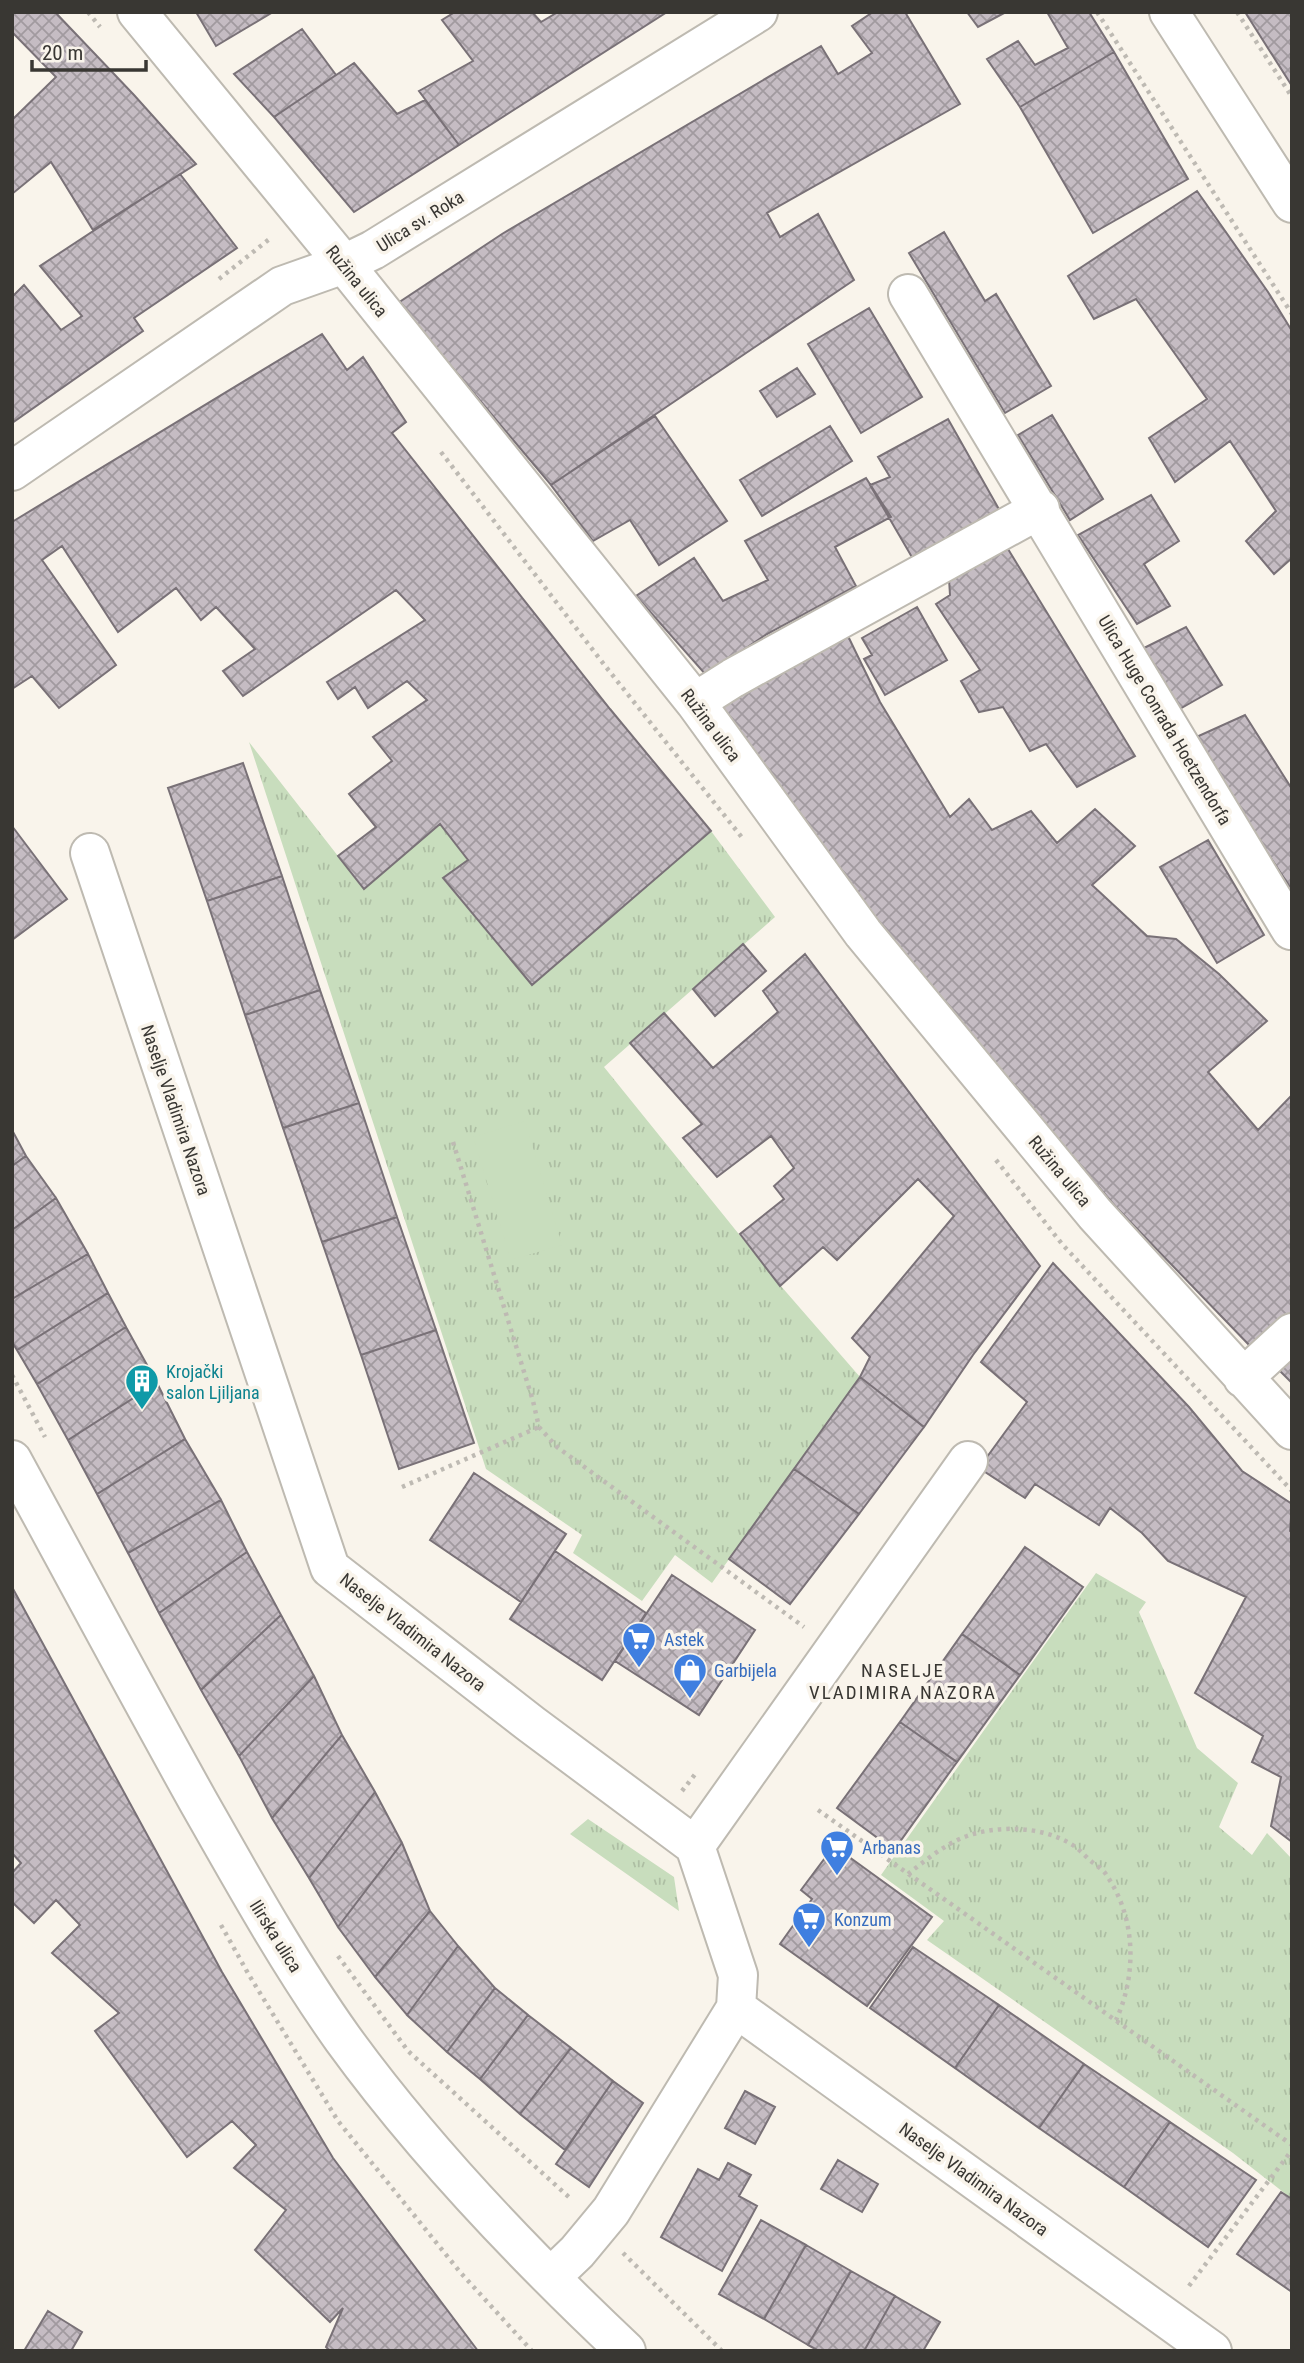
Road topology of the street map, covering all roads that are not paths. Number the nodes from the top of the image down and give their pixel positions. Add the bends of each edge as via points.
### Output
1 (137, 12) edge
2 (758, 12) edge
3 (1169, 12) edge
4 (1292, 203) edge
5 (344, 264) junction
6 (908, 294) dead end
7 (12, 471) edge
8 (1040, 509) junction
9 (695, 702) junction
10 (90, 853) dead end
11 (1291, 930) edge
12 (1292, 1333) edge
13 (1242, 1378) junction
14 (1292, 1430) edge
15 (12, 1460) edge
16 (968, 1461) dead end
17 (695, 1846) junction
18 (736, 2008) junction
19 (551, 2277) junction
20 (626, 2351) edge
21 (1212, 2351) edge

1 - 5 street, Ružina ulica
2 - 5 street, Ulica sv. Roka
3 - 4 street
5 - 7 street, Ulica sv. Roka via 282,286
5 - 9 street, Ružina ulica
6 - 8 street, Ulica Huge Conrada Hoetzendorfa
8 - 9 street
8 - 11 street, Ulica Huge Conrada Hoetzendorfa
9 - 13 street, Ružina ulica via 863,933 1095,1213
10 - 17 street, Naselje Vladimira Nazora via 330,1568
12 - 13 street
13 - 14 street, Ružina ulica
15 - 19 street, Ilirska ulica via 270,1929 402,2117
16 - 17 street
17 - 18 street via 738,1975
18 - 19 street via 598,2228
18 - 21 street, Naselje Vladimira Nazora
19 - 20 street, Ilirska ulica

